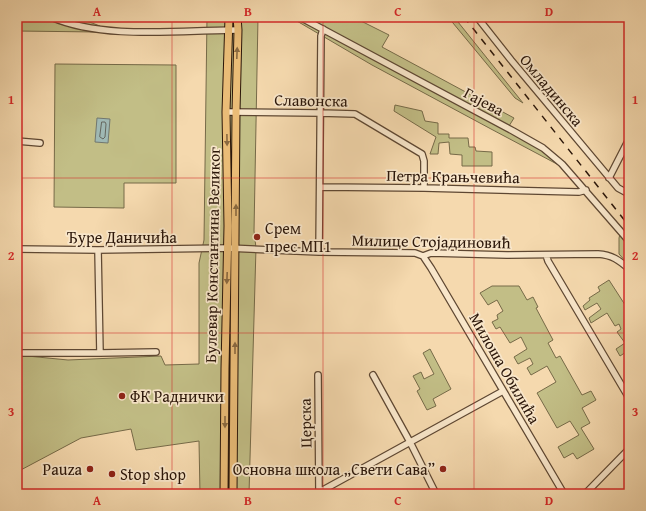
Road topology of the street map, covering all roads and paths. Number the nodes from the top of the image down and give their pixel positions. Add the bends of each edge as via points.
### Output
1 (51, 17) edge
2 (229, 17) edge
3 (237, 17) edge
4 (300, 17) edge
5 (477, 17) edge
6 (323, 29) junction
7 (228, 30) junction
8 (238, 30) junction
9 (226, 112) junction
10 (236, 112) junction
11 (320, 113) junction
12 (629, 139) edge
13 (17, 141) edge
14 (40, 143) dead end
15 (609, 178) junction
16 (320, 187) junction
17 (424, 188) junction
18 (586, 190) junction
19 (629, 196) edge
20 (629, 241) edge
21 (228, 248) junction
22 (17, 249) edge
23 (236, 249) junction
24 (98, 250) junction
25 (319, 252) junction
26 (546, 255) junction
27 (423, 256) junction
28 (629, 269) edge
29 (156, 352) dead end
30 (23, 353) dead end
31 (100, 353) junction
32 (318, 375) dead end
33 (373, 375) dead end
34 (503, 390) junction
35 (629, 398) edge
36 (410, 442) junction
37 (629, 449) edge
38 (319, 492) edge
39 (224, 494) edge
40 (233, 494) edge
41 (436, 494) edge
42 (564, 494) edge
43 (585, 494) edge

1 - 7 street via 111,30
2 - 7 main road, Булевар Константина Великог
3 - 8 main road, Булевар Константина Великог
4 - 6 street, Гајева
5 - 15 street, Омладинска
6 - 11 street
6 - 18 street, Гајева via 531,141 553,156
7 - 8 street
7 - 9 main road, Булевар Константина Великог
10 -> 8 main road, Булевар Константина Великог
9 - 10 street, Славонска
9 -> 21 main road, Булевар Константина Великог
10 - 11 street, Славонска
23 -> 10 main road, Булевар Константина Великог
11 - 16 street
11 - 17 street, Славонска via 356,114 420,153 424,161
12 - 15 street
13 - 14 street
15 - 19 street, Омладинска
16 - 17 street, Петра Крањчевића
16 - 25 street
17 - 18 street, Петра Крањчевића via 579,192
18 - 20 street, Гајева
21 - 23 street, Милице Стојадиновић
21 - 24 street, Ђуре Даничића
21 -> 39 main road, Булевар Константина Великог via 224,369
22 - 24 street, Ђуре Даничића
23 - 25 street, Милице Стојадиновић
40 -> 23 main road, Булевар Константина Великог
24 - 31 street
25 - 27 street, Милице Стојадиновић via 415,252
26 - 27 street, Милице Стојадиновић via 431,253
26 - 28 street, Милице Стојадиновић via 606,255 616,258
26 - 35 street
27 - 34 street, Милоша Обилића
29 - 31 street
30 - 31 street
32 - 38 street, Церска
33 - 36 street
34 - 36 street
34 - 42 street, Милоша Обилића
36 - 38 street
36 - 41 street
37 - 43 street

